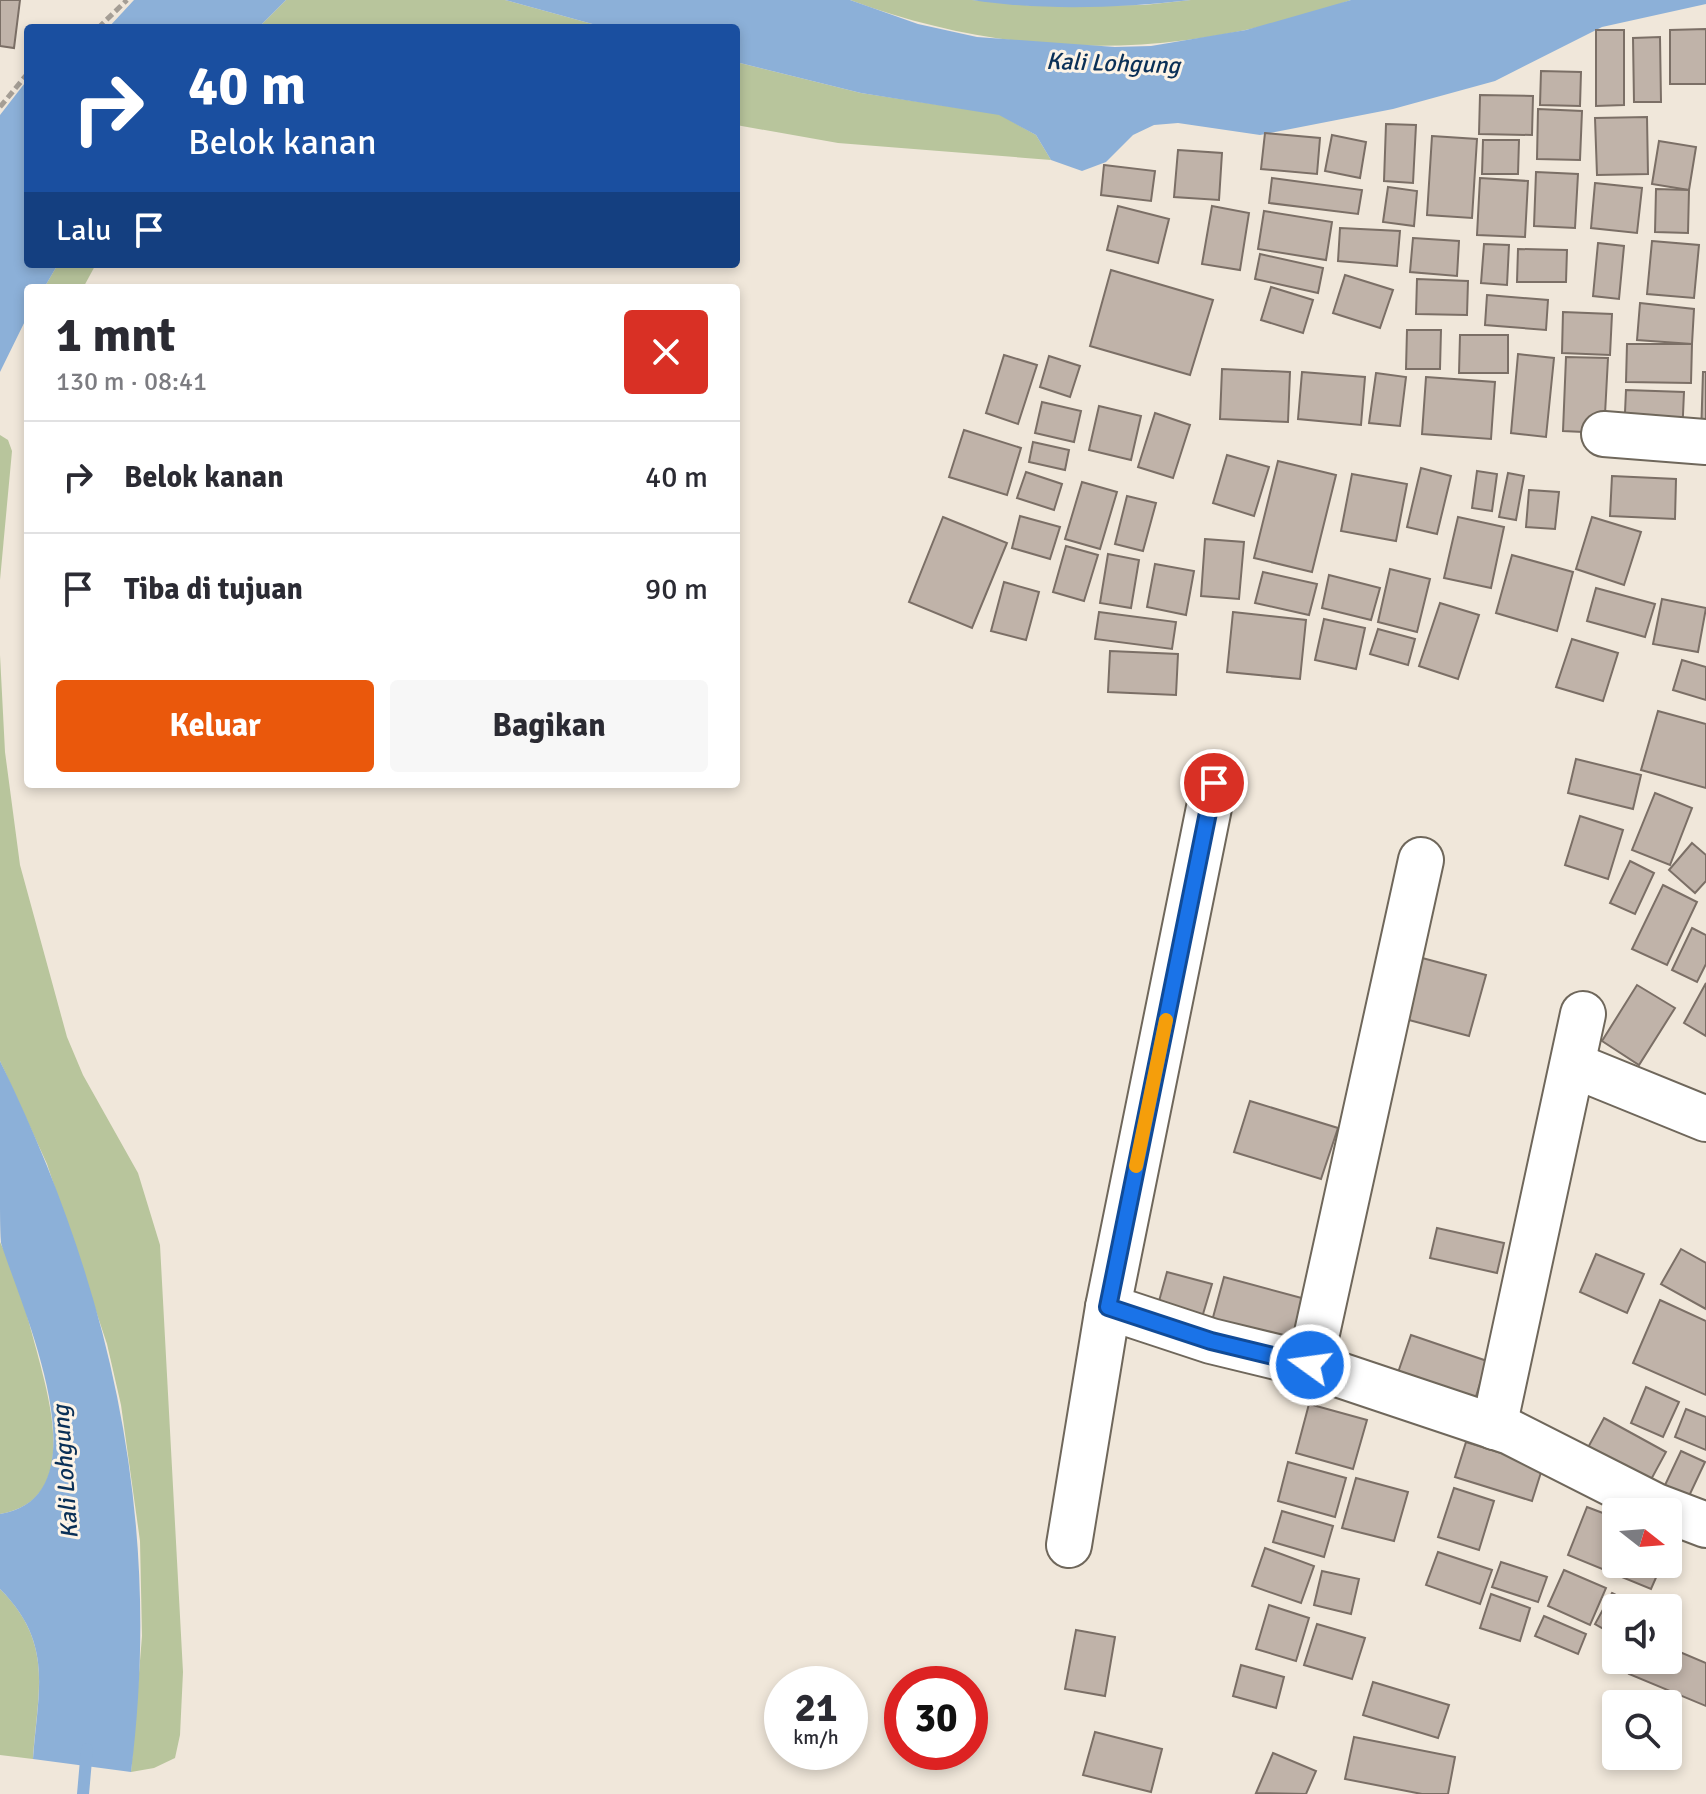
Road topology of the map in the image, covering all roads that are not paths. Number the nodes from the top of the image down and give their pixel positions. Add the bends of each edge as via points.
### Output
1 (1604, 434) dead end
2 (1706, 442) edge
3 (1214, 783) dead end
4 (1421, 860) dead end
5 (1583, 1014) dead end
6 (1573, 1065) junction
7 (1706, 1119) edge
8 (1108, 1307) junction
9 (1310, 1365) junction
10 (1494, 1427) junction
11 (1706, 1525) edge
12 (1069, 1545) dead end

1 - 2 street
3 - 8 street
4 - 9 street
5 - 6 street
6 - 7 street
6 - 10 street
8 - 9 street via 1199,1338
8 - 12 street
9 - 10 street
10 - 11 street

